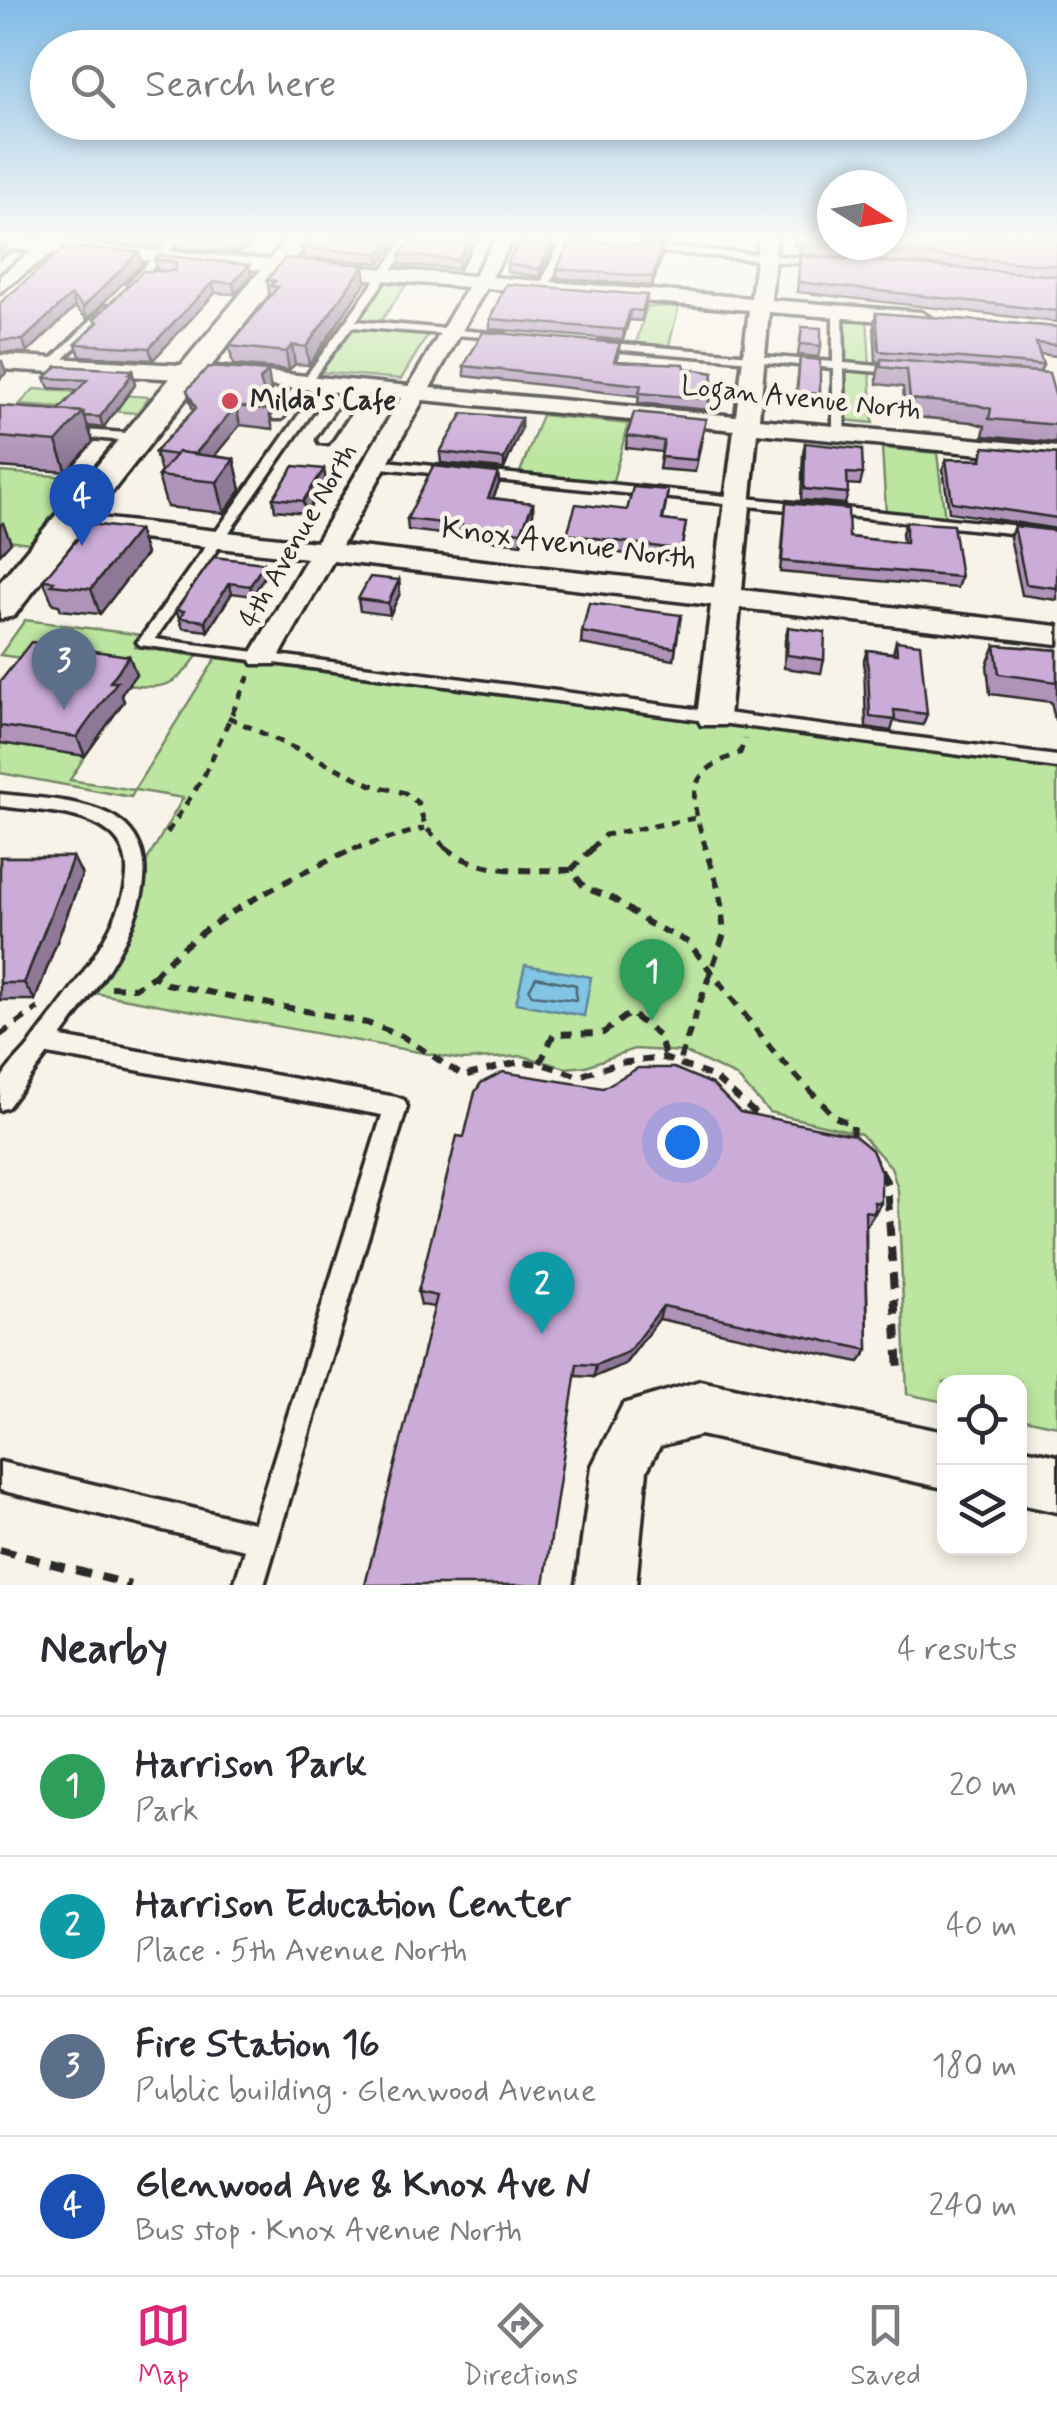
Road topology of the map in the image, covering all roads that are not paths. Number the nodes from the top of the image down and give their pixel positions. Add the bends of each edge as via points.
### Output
1 (107, 310) edge
2 (241, 310) edge
3 (360, 310) edge
4 (463, 310) edge
5 (759, 310) edge
6 (815, 310) edge
7 (838, 312) junction
8 (938, 319) edge
9 (350, 324) junction
10 (450, 332) junction
11 (526, 339) edge
12 (583, 344) edge
13 (755, 359) junction
14 (0, 362) edge
15 (51, 366) junction
16 (838, 366) junction
17 (918, 372) edge
18 (191, 374) junction
19 (312, 383) junction
20 (359, 387) junction
21 (416, 392) junction
22 (278, 417) dead end
23 (748, 424) junction
24 (52, 432) edge
25 (839, 433) junction
26 (140, 438) junction
27 (324, 440) dead end
28 (1057, 454) edge
29 (376, 464) junction
30 (738, 501) junction
31 (72, 523) junction
32 (1057, 534) edge
33 (216, 538) junction
34 (325, 551) junction
35 (726, 597) junction
36 (0, 607) edge
37 (1057, 635) edge
38 (264, 658) junction
39 (713, 717) junction
40 (1057, 762) edge
41 (0, 800) edge
42 (42, 1043) junction
43 (0, 1100) edge
44 (937, 1459) edge
45 (0, 1476) edge
46 (1027, 1478) edge
47 (1057, 1484) edge
48 (263, 1540) junction
49 (249, 1585) edge
50 (606, 1585) edge

1 - 15 lane
2 - 18 street
3 - 9 lane
4 - 10 street, 4th Avenue North
5 - 13 street
6 - 7 street
7 - 8 street
7 - 16 lane
9 - 10 lane
9 - 19 lane
10 - 11 lane
10 - 21 street, 4th Avenue North
12 - 13 lane
13 - 16 lane
13 - 23 street
14 - 15 street, Logan Avenue North
15 - 18 street, Logan Avenue North
16 - 17 lane
16 - 25 lane
18 - 19 street, Logan Avenue North
18 - 26 street
19 - 20 street, Logan Avenue North
19 - 22 lane
19 - 33 lane
20 - 21 street, Logan Avenue North
20 - 27 lane
21 - 23 street, Logan Avenue North
21 - 29 street, 4th Avenue North
23 - 25 street, Logan Avenue North
23 - 30 street
24 - 26 lane
25 - 28 street, Logan Avenue North
26 - 31 street
29 - 30 lane
29 - 34 street, 4th Avenue North
30 - 32 lane
30 - 35 street
31 - 33 street, Knox Avenue North
31 - 36 street
33 - 34 street, Knox Avenue North
33 - 38 lane via 145,642
34 - 35 street, Knox Avenue North
34 - 38 street, 4th Avenue North
35 - 37 street, Knox Avenue North
35 - 39 street
38 - 39 lane
39 - 40 lane
41 - 42 lane via 86,813 122,832 134,858 136,889 91,983
42 - 43 lane
42 - 48 lane via 396,1107
44 - 50 street via 700,1408 642,1424 620,1466
45 - 48 lane
46 - 47 street
48 - 49 lane

